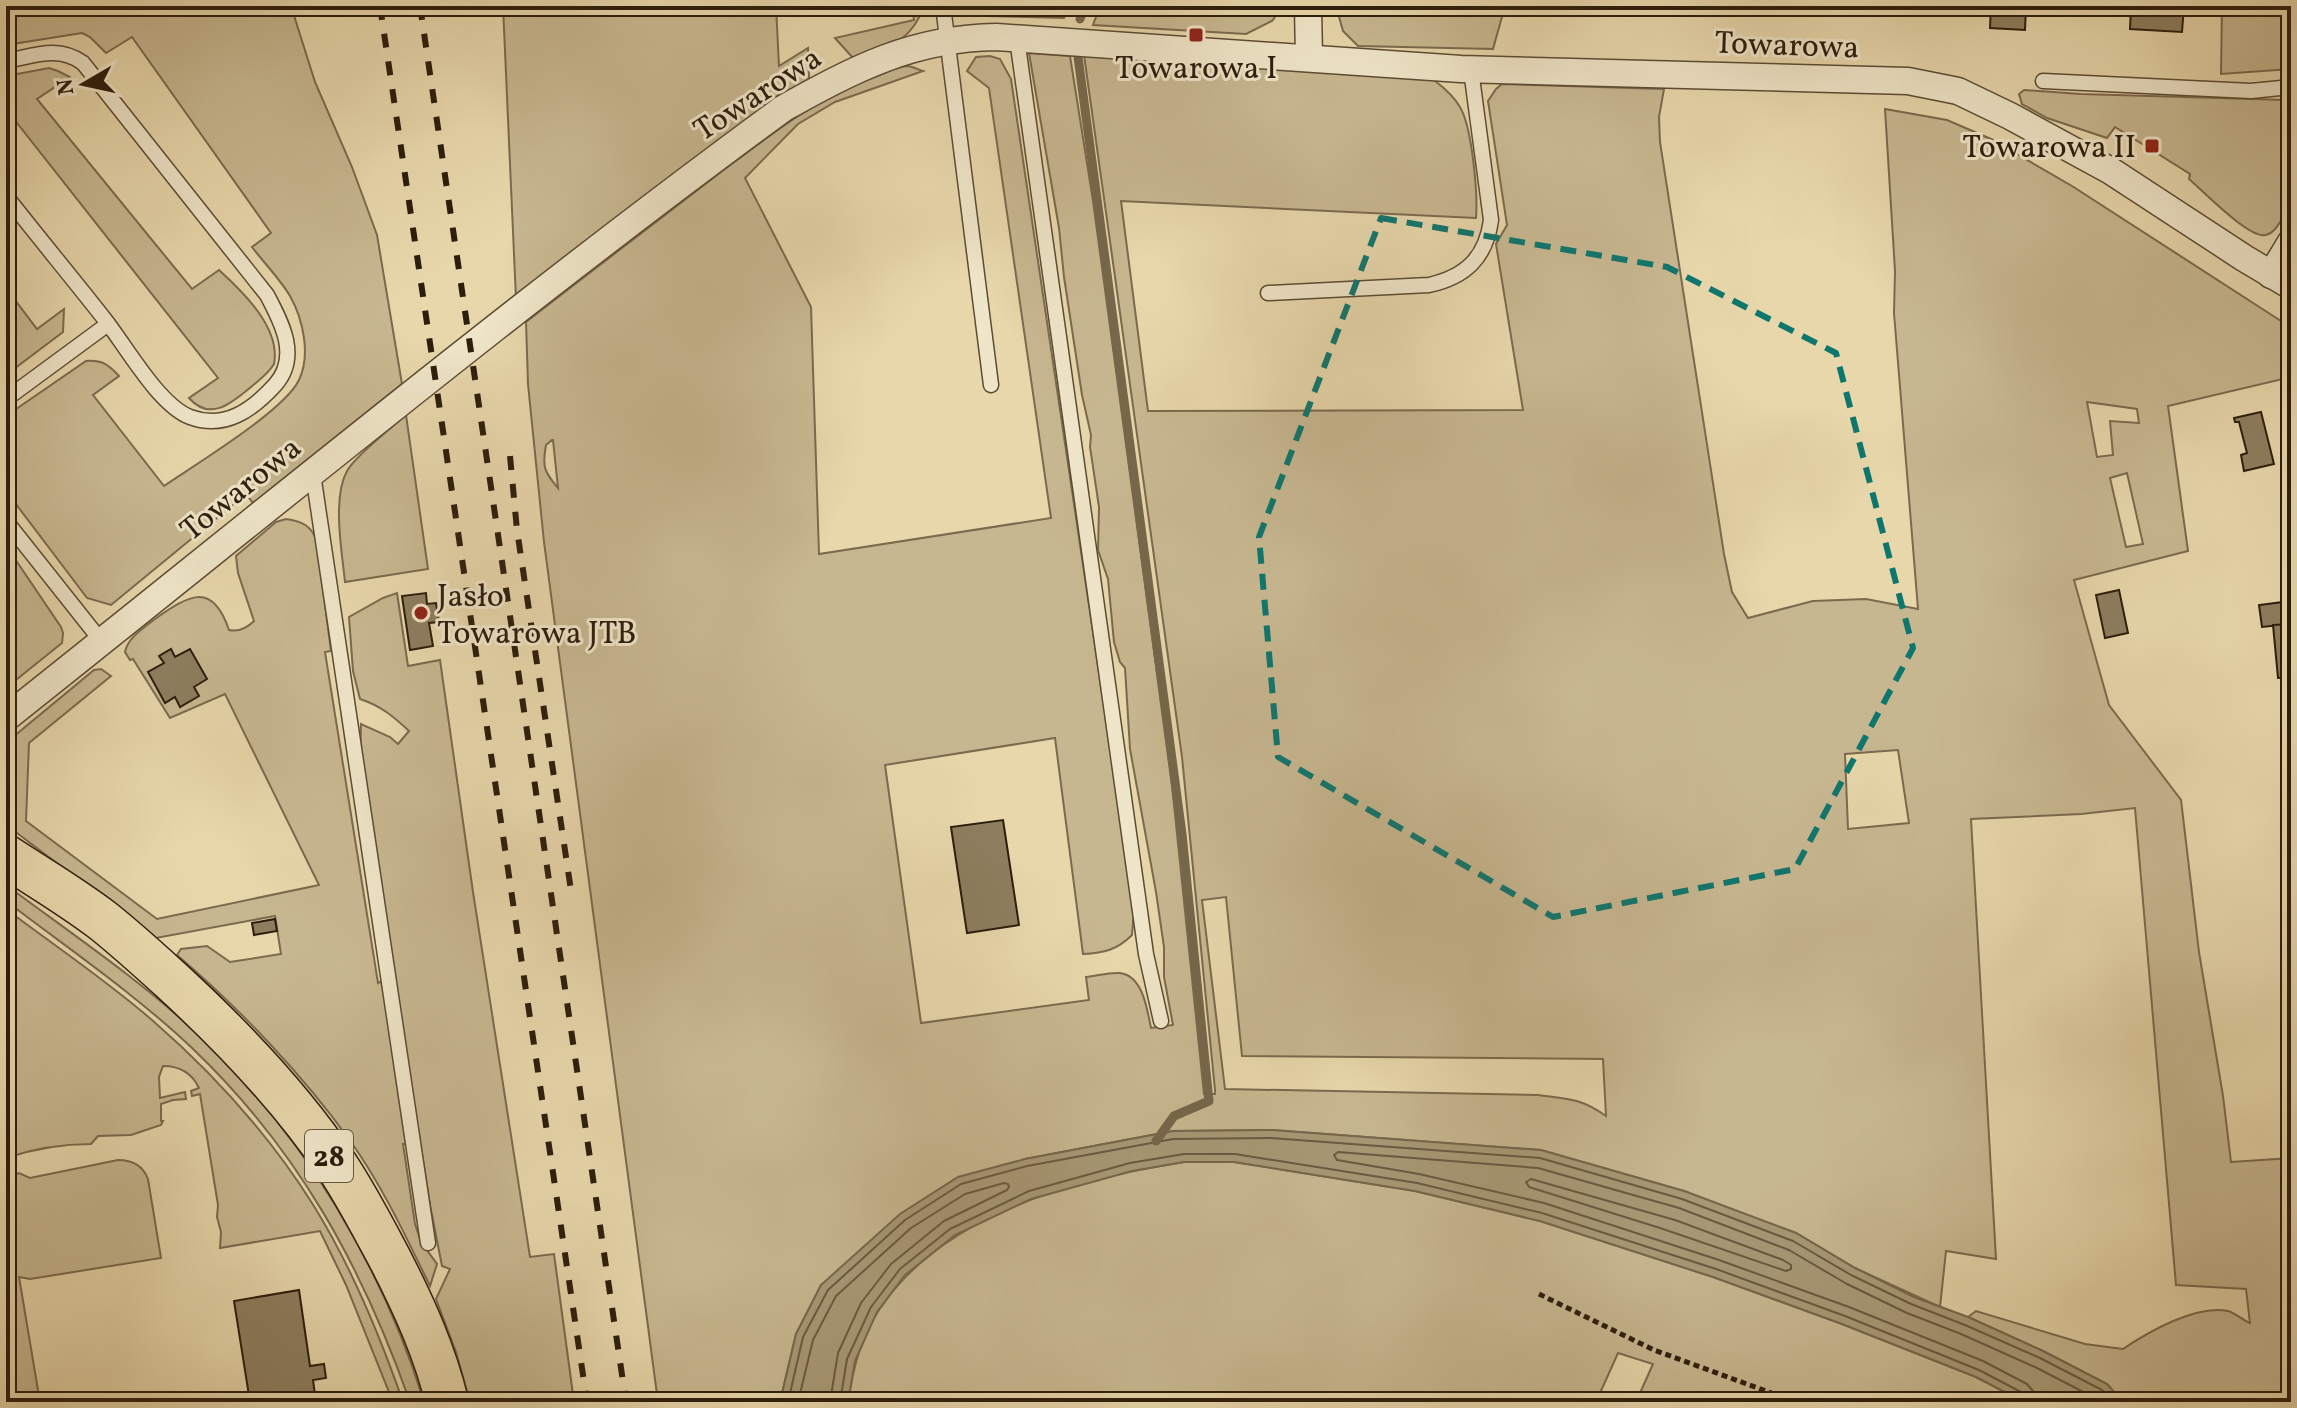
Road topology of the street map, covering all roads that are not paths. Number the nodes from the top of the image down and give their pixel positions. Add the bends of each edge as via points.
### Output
1 (943, 6) edge
2 (1308, 6) edge
3 (1017, 39) junction
4 (948, 41) junction
5 (1309, 58) junction
6 (6, 61) edge
7 (1471, 70) junction
8 (2043, 81) dead end
9 (2291, 87) edge
10 (6, 196) edge
11 (2291, 242) edge
12 (2281, 280) edge
13 (1268, 293) dead end
14 (108, 324) junction
15 (991, 385) dead end
16 (6, 399) edge
17 (313, 474) junction
18 (6, 521) edge
19 (102, 642) junction
20 (6, 718) edge
21 (6, 856) edge
22 (1161, 1021) dead end
23 (428, 1243) dead end
24 (447, 1402) edge

1 - 4 lane
2 - 5 street
3 - 4 street, Towarowa
3 - 5 street, Towarowa
3 - 22 lane via 1146,954
4 - 15 lane
4 - 17 street, Towarowa via 886,57 784,108 435,374
5 - 7 street, Towarowa
6 - 14 lane via 61,52 83,63 267,295 281,320 288,360 270,390 239,416 205,421 172,408
7 - 12 street, Towarowa via 1908,81 1958,91 2111,171
7 - 13 lane via 1491,220 1486,242 1466,270 1429,285
8 - 9 lane via 2251,91
10 - 14 lane
11 - 12 street
14 - 16 lane
17 - 19 street, Towarowa
17 - 23 lane
18 - 19 lane
19 - 20 street, Towarowa
21 - 24 main road, 28 via 101,919 144,955 259,1067 304,1122 376,1232 408,1295

